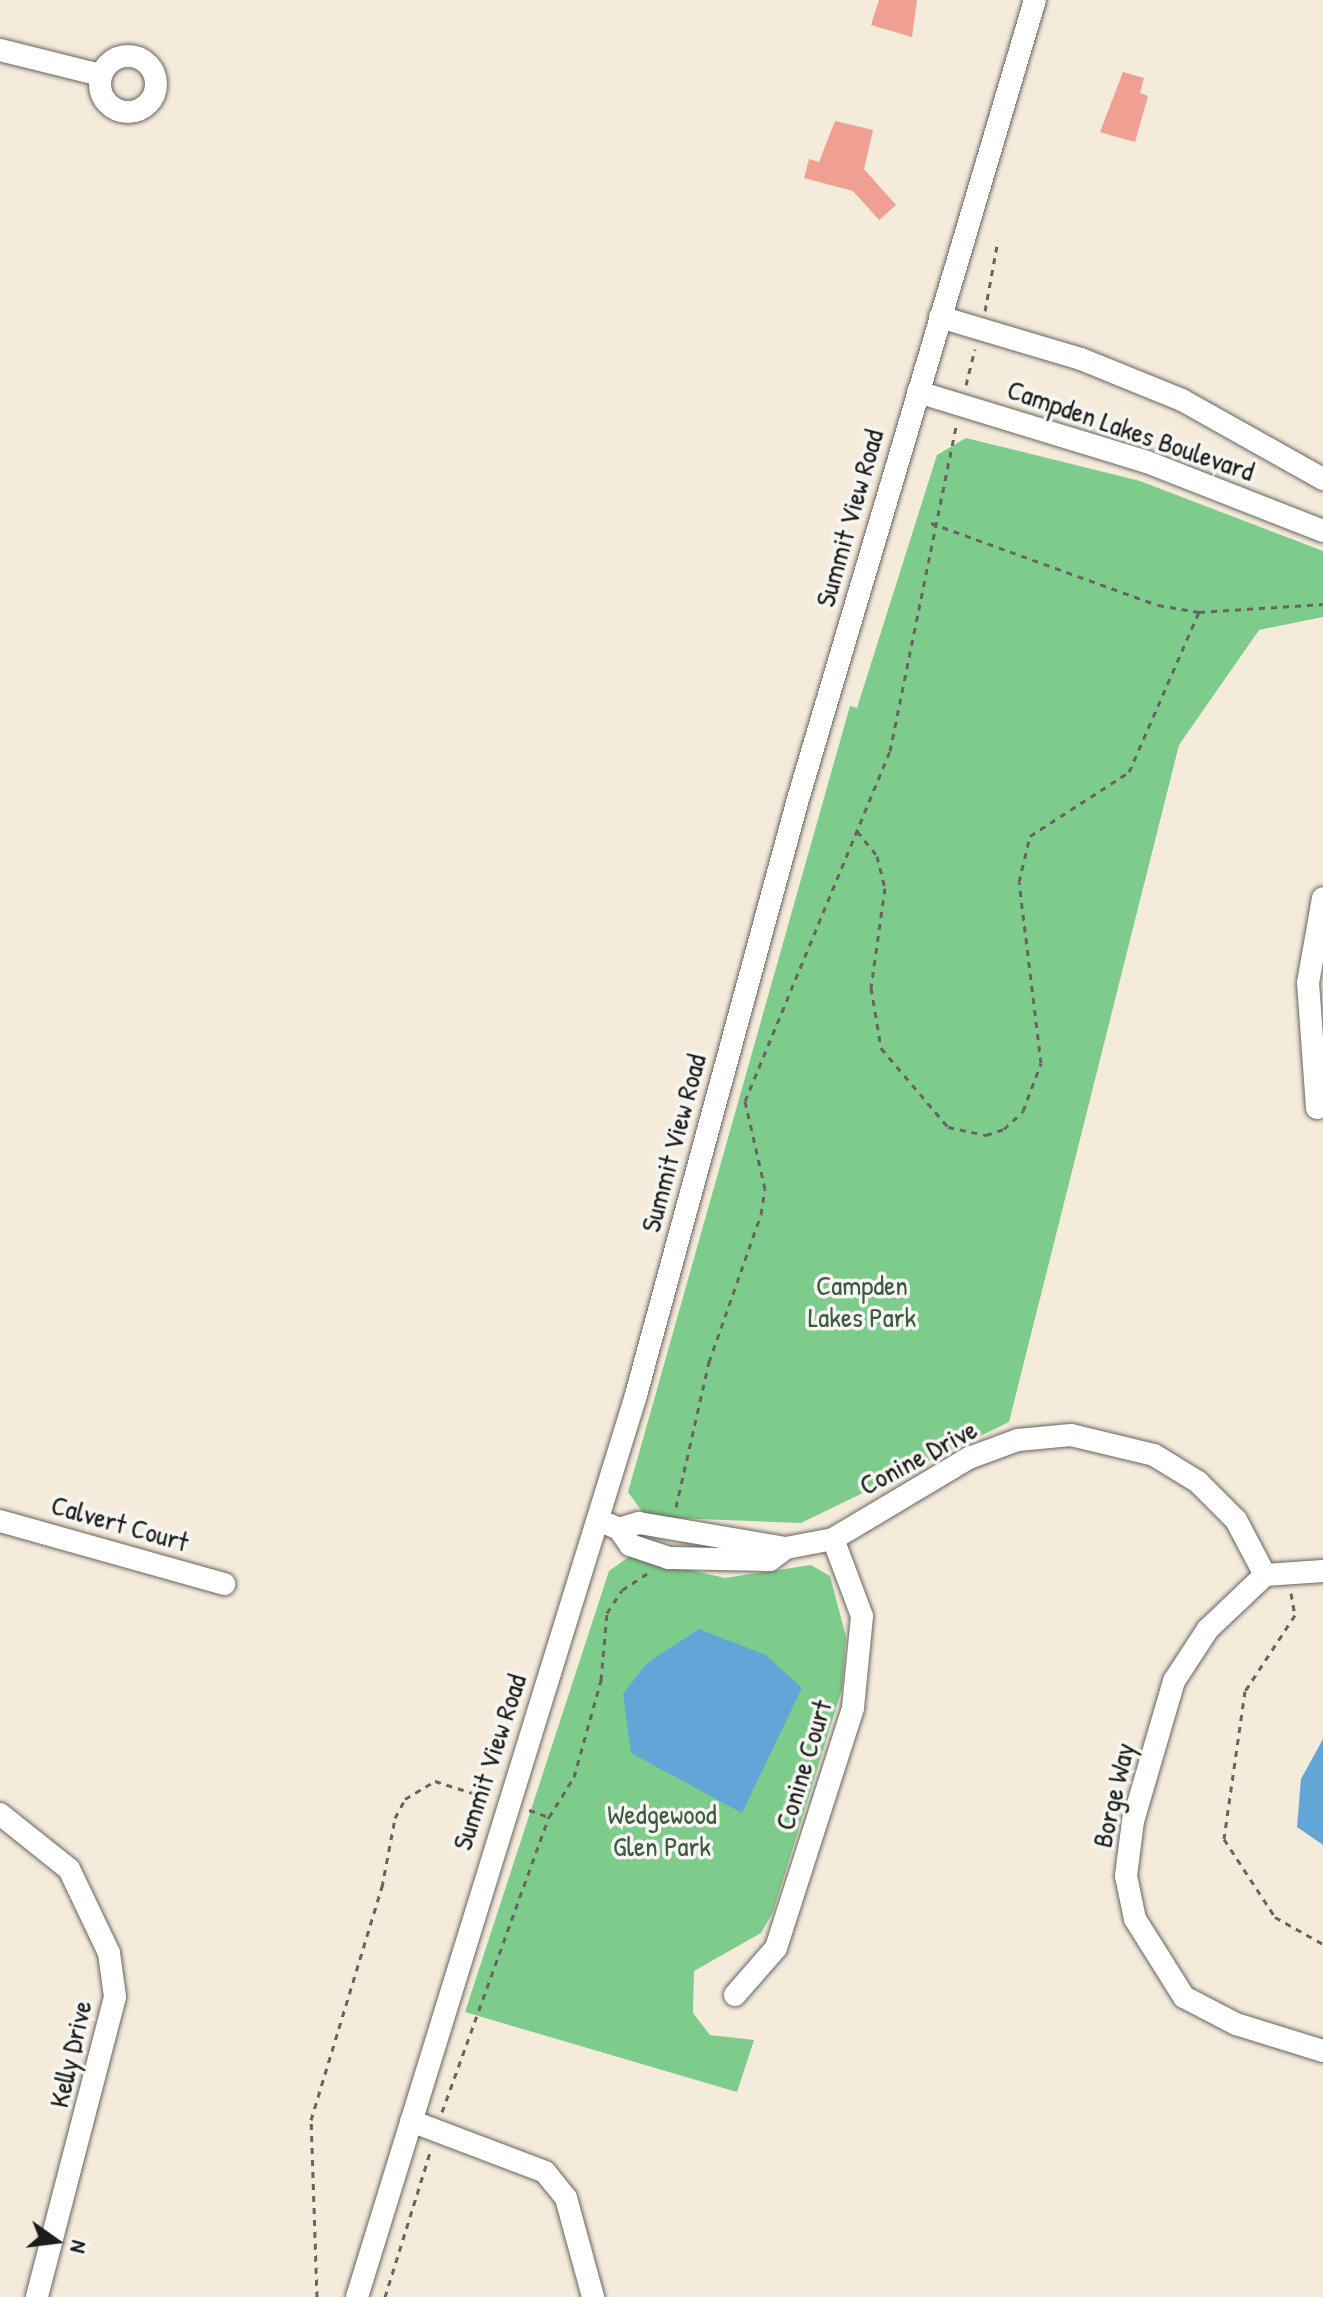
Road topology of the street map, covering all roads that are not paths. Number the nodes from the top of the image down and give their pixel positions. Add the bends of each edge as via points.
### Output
1 (1035, 0) edge
2 (0, 50) edge
3 (100, 75) dead end
4 (940, 317) junction
5 (918, 392) junction
6 (1323, 479) edge
7 (1323, 531) edge
8 (1323, 898) edge
9 (1317, 1108) dead end
10 (598, 1520) junction
11 (0, 1521) edge
12 (619, 1529) junction
13 (833, 1539) junction
14 (786, 1548) junction
15 (1323, 1571) edge
16 (1265, 1575) junction
17 (224, 1584) dead end
18 (0, 1814) edge
19 (735, 1995) dead end
20 (1323, 2051) edge
21 (411, 2121) junction
22 (37, 2297) edge
23 (357, 2297) edge
24 (593, 2297) edge

1 - 4 street, Summit View Road
2 - 3 street
4 - 5 street, Summit View Road
4 - 6 street, Campden Lakes Boulevard via 1182,400
5 - 7 street, Campden Lakes Boulevard via 1147,462
5 - 10 street, Summit View Road
8 - 9 street via 1308,983
10 - 12 street, Conine Drive
10 - 21 street, Summit View Road
11 - 17 street, Calvert Court
12 - 14 street, Conine Drive via 639,1523
12 - 14 street, Conine Drive via 630,1545 659,1555 740,1565 770,1560
13 - 14 street, Conine Drive
13 - 16 street, Conine Drive via 969,1458 1018,1440 1071,1435 1154,1455 1198,1482 1236,1520
13 - 19 street, Conine Court via 862,1616 853,1708 776,1948
15 - 16 street
16 - 20 street, Borge Way via 1208,1629 1174,1681 1133,1821 1126,1876 1135,1919 1184,1997 1236,2024
18 - 22 street, Kelly Drive via 69,1869 109,1953 115,1997
21 - 23 street, Summit View Road
21 - 24 street via 545,2172 566,2198

